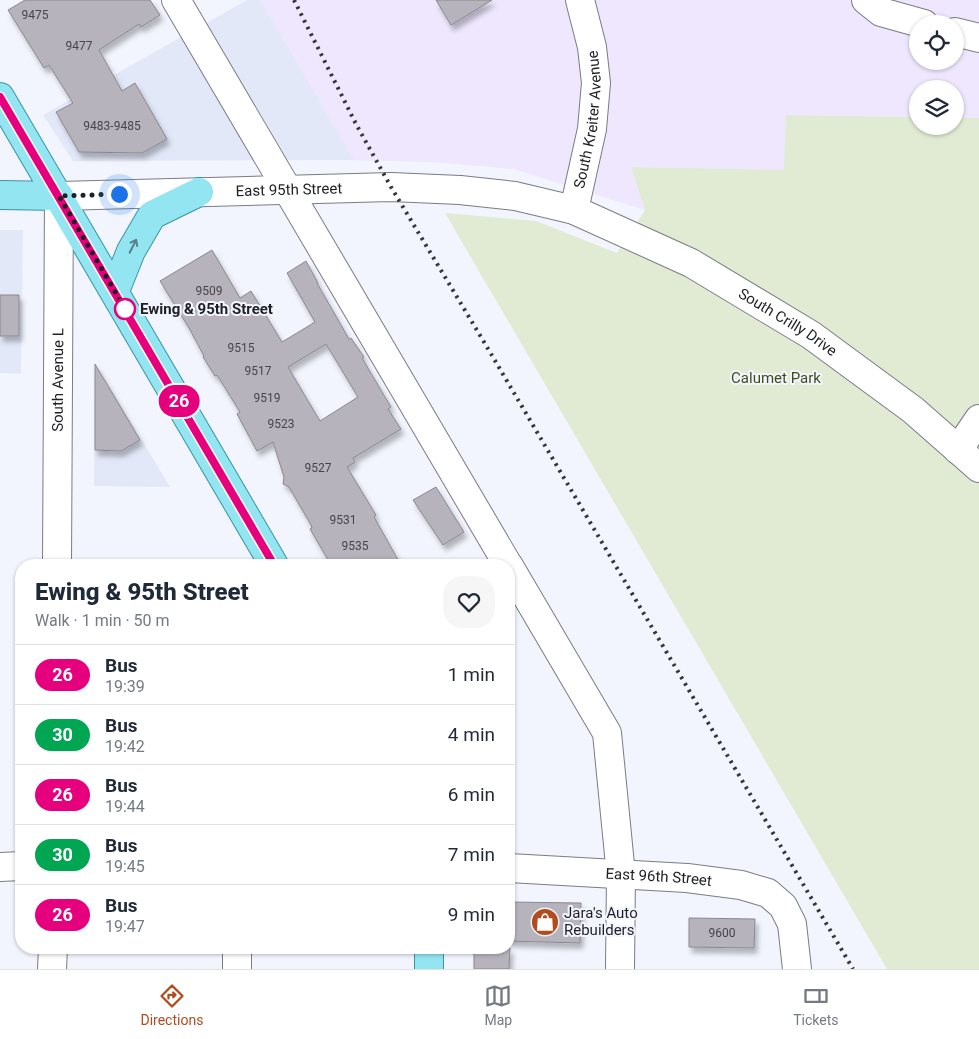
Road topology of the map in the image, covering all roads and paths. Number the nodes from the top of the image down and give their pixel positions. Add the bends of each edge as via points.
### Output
1 (176, 0) edge
2 (580, 0) edge
3 (866, 0) edge
4 (909, 20) edge
5 (964, 34) edge
6 (979, 38) edge
7 (0, 97) edge
8 (288, 190) junction
9 (199, 192) junction
10 (0, 195) edge
11 (59, 196) junction
12 (574, 210) junction
13 (115, 291) junction
14 (979, 419) edge
15 (958, 450) junction
16 (979, 468) edge
17 (57, 559) edge
18 (271, 559) edge
19 (504, 559) edge
20 (515, 577) edge
21 (0, 866) edge
22 (15, 866) edge
23 (515, 868) edge
24 (621, 874) junction
25 (53, 954) edge
26 (238, 954) edge
27 (429, 954) edge
28 (52, 969) edge
29 (237, 969) edge
30 (429, 969) edge
31 (620, 969) edge
32 (797, 969) edge

1 - 8 street
2 - 12 street, South Kreiter Avenue via 592,47 596,83 592,129
3 - 4 street via 881,12
5 - 6 street
7 - 11 main road
8 - 9 street, East 95th Street
8 - 12 street, East 95th Street via 460,190 514,196
8 - 19 street
9 - 11 street, East 95th Street
13 -> 9 main road via 132,248 152,215
10 - 11 main road, East 95th Street
11 - 13 main road
11 - 17 street, South Avenue L
12 - 15 street, South Crilly Drive via 691,263 811,335 913,410
13 - 18 main road
14 - 15 street
15 - 16 street, South Crilly Drive
20 - 24 street via 607,733
21 - 22 street
23 - 24 street, East 96th Street
24 - 31 street
24 - 32 street, East 96th Street via 742,885 768,894 783,906 792,924
25 - 28 street
26 - 29 street
27 - 30 main road

